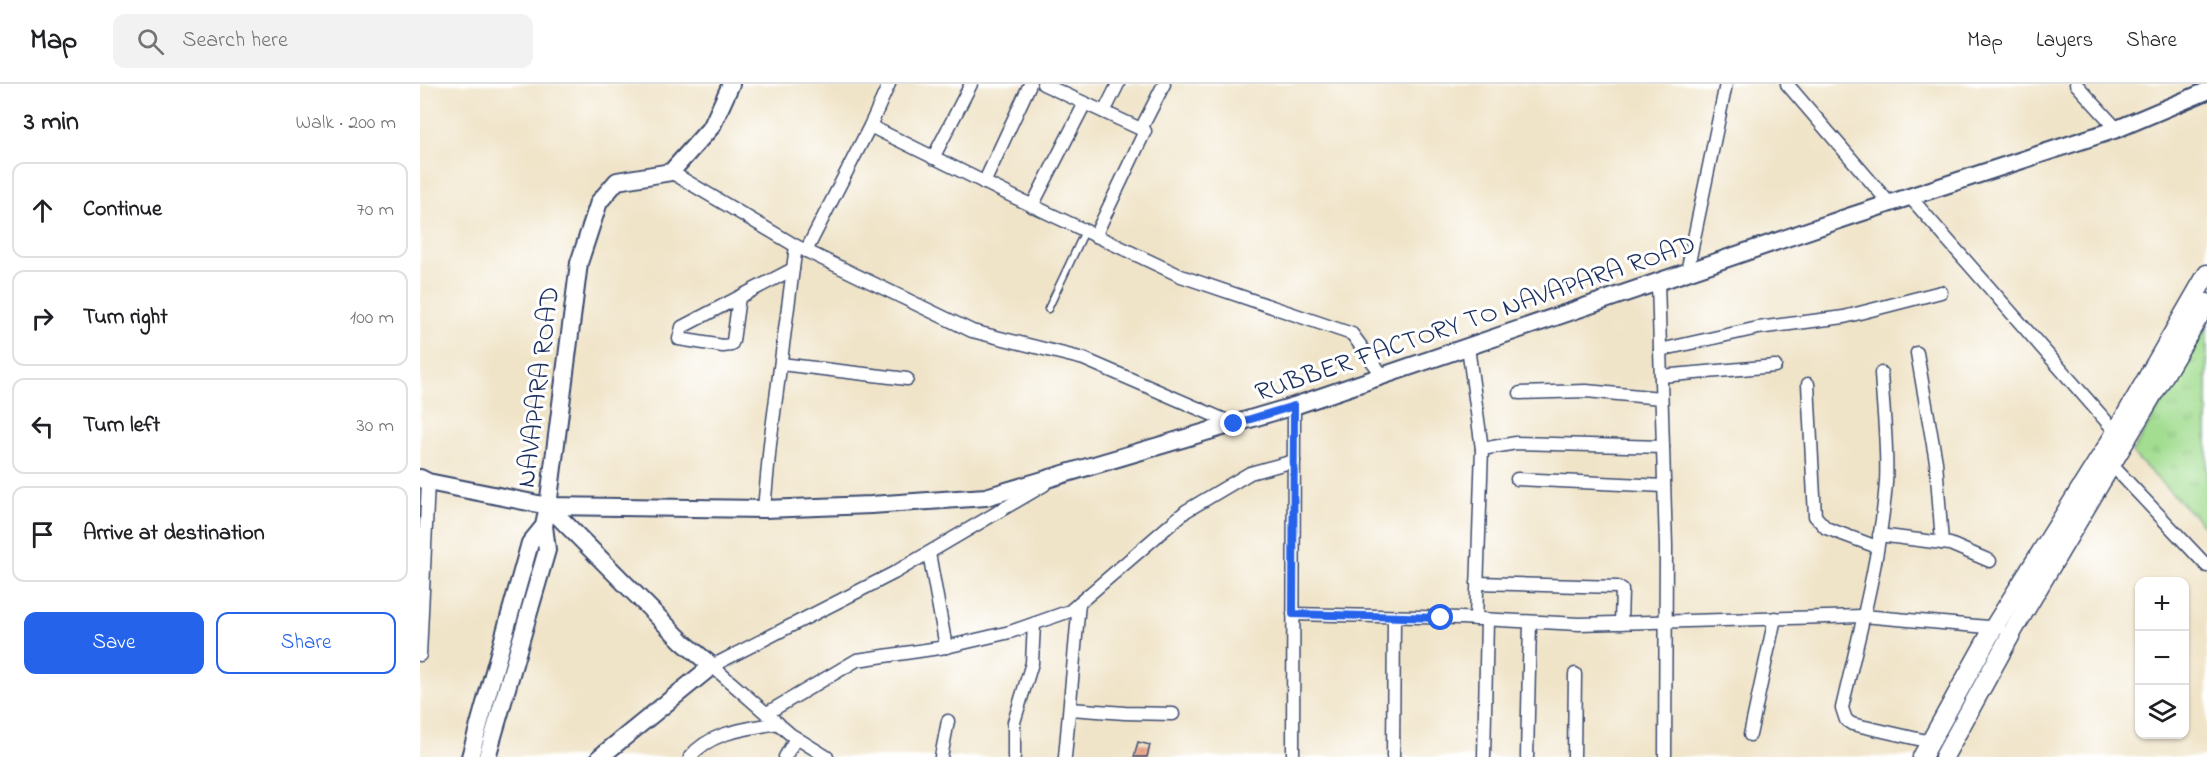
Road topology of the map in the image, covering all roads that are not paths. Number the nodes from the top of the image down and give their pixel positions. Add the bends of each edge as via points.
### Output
1 (731, 84) edge
2 (889, 84) edge
3 (971, 84) edge
4 (1030, 84) edge
5 (1042, 84) edge
6 (1118, 84) edge
7 (1164, 84) edge
8 (1726, 84) edge
9 (1787, 84) edge
10 (2076, 84) edge
11 (2207, 91) edge
12 (1085, 104) junction
13 (1104, 112) junction
14 (870, 126) junction
15 (1141, 129) junction
16 (2117, 129) junction
17 (933, 158) junction
18 (671, 172) junction
19 (984, 183) junction
20 (1910, 197) junction
21 (1890, 204) junction
22 (1032, 206) junction
23 (1090, 233) junction
24 (801, 248) junction
25 (793, 269) junction
26 (1687, 272) junction
27 (2207, 274) edge
28 (1658, 282) junction
29 (1941, 292) dead end
30 (739, 297) junction
31 (2207, 303) edge
32 (1048, 309) dead end
33 (1468, 347) junction
34 (1660, 350) junction
35 (1917, 352) dead end
36 (781, 364) junction
37 (1775, 366) dead end
38 (1881, 373) dead end
39 (1383, 376) junction
40 (1661, 376) junction
41 (907, 379) dead end
42 (1808, 384) dead end
43 (1520, 393) dead end
44 (1662, 398) junction
45 (1294, 406) junction
46 (1234, 424) junction
47 (2120, 437) junction
48 (1663, 447) junction
49 (1482, 449) junction
50 (1294, 461) junction
51 (2110, 464) junction
52 (1060, 475) junction
53 (1517, 479) dead end
54 (424, 480) edge
55 (1664, 486) junction
56 (548, 506) junction
57 (764, 509) junction
58 (544, 526) junction
59 (1878, 541) junction
60 (1941, 543) junction
61 (928, 553) junction
62 (1990, 561) dead end
63 (2207, 566) edge
64 (422, 577) edge
65 (1477, 583) junction
66 (1080, 603) junction
67 (1293, 614) junction
68 (1863, 616) junction
69 (1394, 617) junction
70 (1775, 618) junction
71 (1481, 620) junction
72 (1665, 621) junction
73 (1530, 622) junction
74 (1621, 623) junction
75 (1034, 624) junction
76 (1994, 627) junction
77 (2013, 629) junction
78 (946, 647) junction
79 (420, 655) edge
80 (712, 666) junction
81 (1575, 674) dead end
82 (1070, 709) junction
83 (767, 712) junction
84 (1173, 714) dead end
85 (948, 721) dead end
86 (778, 723) junction
87 (1750, 735) dead end
88 (796, 738) junction
89 (1926, 749) edge
90 (470, 757) edge
91 (487, 757) edge
92 (600, 757) edge
93 (690, 757) edge
94 (785, 757) edge
95 (827, 757) edge
96 (941, 757) edge
97 (1014, 757) edge
98 (1065, 757) edge
99 (1293, 757) edge
100 (1392, 757) edge
101 (1484, 757) edge
102 (1527, 757) edge
103 (1574, 757) edge
104 (1665, 757) edge
105 (1944, 757) edge

1 - 18 street via 712,126
2 - 14 street
3 - 17 street
4 - 19 street
5 - 12 street
6 - 13 street
7 - 15 street
8 - 26 street
9 - 21 street
10 - 16 street
11 - 16 street, RUBBER FACTORY TO NAVAPARA ROAD
12 - 13 street
12 - 22 street
13 - 15 street
14 - 17 street
14 - 24 street
15 - 23 street via 1145,131
16 - 20 street, RUBBER FACTORY TO NAVAPARA ROAD
17 - 19 street
18 - 24 street
18 - 56 street, NAVAPARA ROAD via 617,181 599,202 579,263
19 - 22 street
20 - 21 street, RUBBER FACTORY TO NAVAPARA ROAD
20 - 47 street
21 - 26 street, RUBBER FACTORY TO NAVAPARA ROAD
22 - 23 street
23 - 32 lane
23 - 39 street via 1181,276 1352,334
24 - 25 street
24 - 46 street via 972,331 1084,359
25 - 30 street
25 - 36 street
26 - 28 street, RUBBER FACTORY TO NAVAPARA ROAD
27 - 47 main road
28 - 33 street, RUBBER FACTORY TO NAVAPARA ROAD
28 - 34 street
29 - 34 street via 1844,317 1758,328
30 - 30 street via 731,345 679,339 682,327
31 - 47 main road
33 - 39 street, RUBBER FACTORY TO NAVAPARA ROAD
33 - 49 street
34 - 40 street
35 - 60 street via 1936,462
36 - 41 street
36 - 57 street
37 - 40 street
38 - 59 street via 1886,480
39 - 45 street, RUBBER FACTORY TO NAVAPARA ROAD
40 - 44 street
42 - 59 street via 1815,516 1826,528
43 - 44 street via 1586,391
44 - 48 street
45 - 46 street, RUBBER FACTORY TO NAVAPARA ROAD
45 - 50 street
46 - 52 street, RUBBER FACTORY TO NAVAPARA ROAD
47 - 51 main road
47 - 76 main road
48 - 49 street via 1516,443
48 - 55 street
49 - 65 street
50 - 66 street via 1250,472 1186,511
50 - 67 street
51 - 63 street
51 - 77 main road
52 - 57 street, RUBBER FACTORY TO NAVAPARA ROAD via 986,497
52 - 61 street
53 - 55 street
54 - 56 street, RUBBER FACTORY TO NAVAPARA ROAD
54 - 64 street
55 - 72 street
56 - 57 street, RUBBER FACTORY TO NAVAPARA ROAD
56 - 58 street
56 - 80 street, NAVAPARA ROAD via 683,642
58 - 90 street via 530,543
58 - 91 street via 547,550
59 - 60 street
59 - 68 street
60 - 62 street
61 - 78 street
61 - 80 street
64 - 79 street
65 - 71 street
65 - 74 street via 1617,588 1622,590
66 - 75 street via 1070,611
66 - 82 street
67 - 69 street
67 - 99 street
68 - 70 street
68 - 76 street
68 - 89 street via 1842,708 1844,715 1852,724
69 - 71 street
69 - 100 street
70 - 72 street
70 - 87 street
71 - 73 street
71 - 101 street
72 - 74 street
72 - 104 street
73 - 74 street
73 - 102 street
75 - 78 street
75 - 97 street via 1032,663 1014,722
76 - 77 street
76 - 89 main road
77 - 105 main road
78 - 83 street via 857,660
80 - 83 street
80 - 92 street
81 - 103 street
82 - 84 street
82 - 98 street
83 - 86 street
85 - 96 street
86 - 88 street
86 - 93 street via 727,732 698,747
88 - 94 street
88 - 95 street

